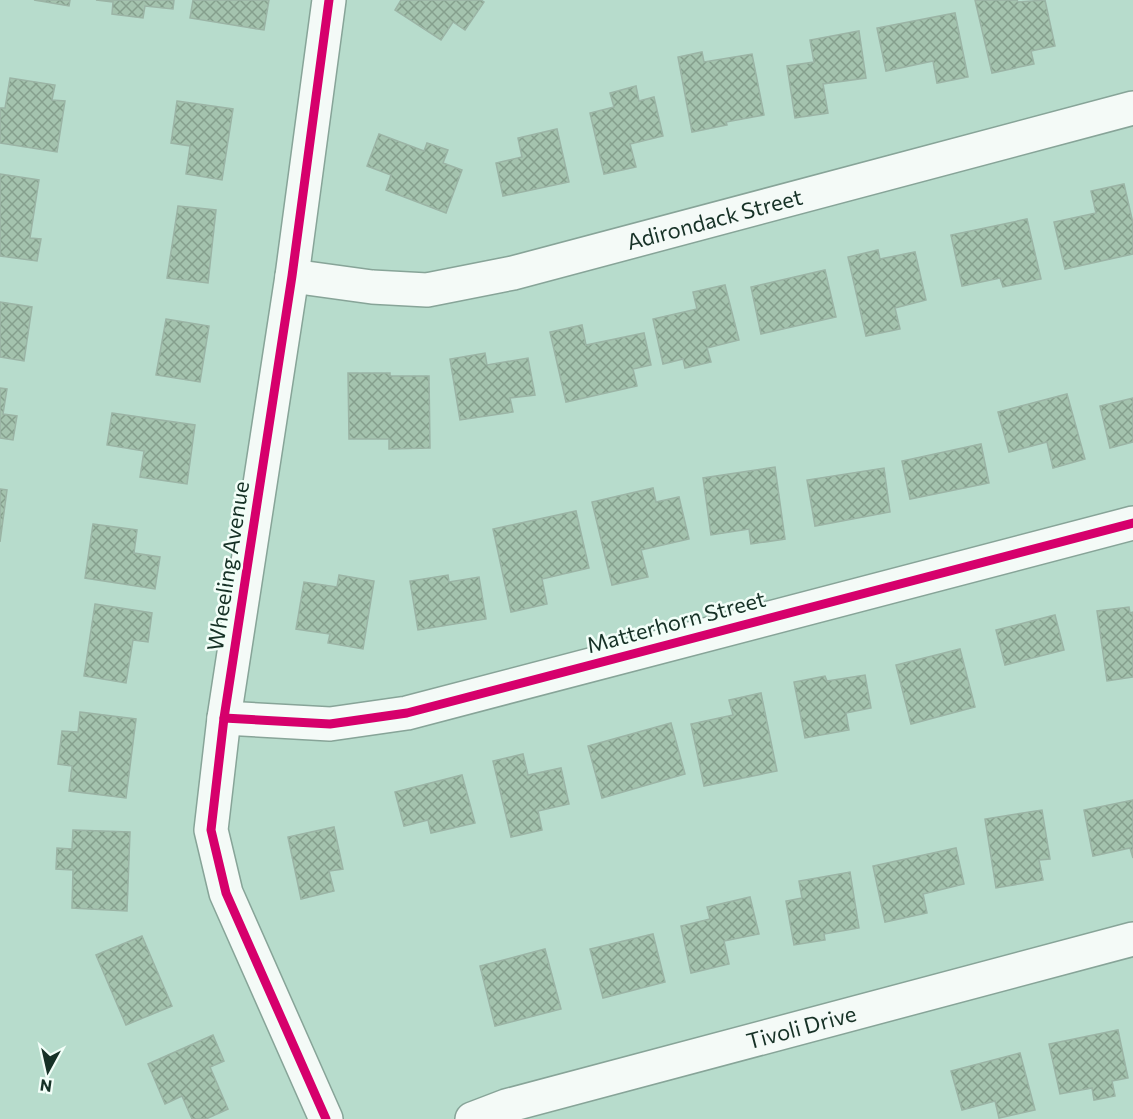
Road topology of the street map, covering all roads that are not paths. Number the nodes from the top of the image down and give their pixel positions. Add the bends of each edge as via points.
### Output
1 (329, 0) edge
2 (1133, 108) edge
3 (292, 276) junction
4 (1133, 523) edge
5 (224, 718) junction
6 (1133, 939) edge
7 (326, 1119) edge
8 (472, 1119) edge

1 - 3 street, Wheeling Avenue
2 - 3 street, Adirondack Street via 513,273 427,290
3 - 5 street, Wheeling Avenue
4 - 5 street, Matterhorn Street via 407,713 330,724
5 - 7 street, Wheeling Avenue via 211,830 226,893
6 - 8 street, Tivoli Drive via 506,1106

